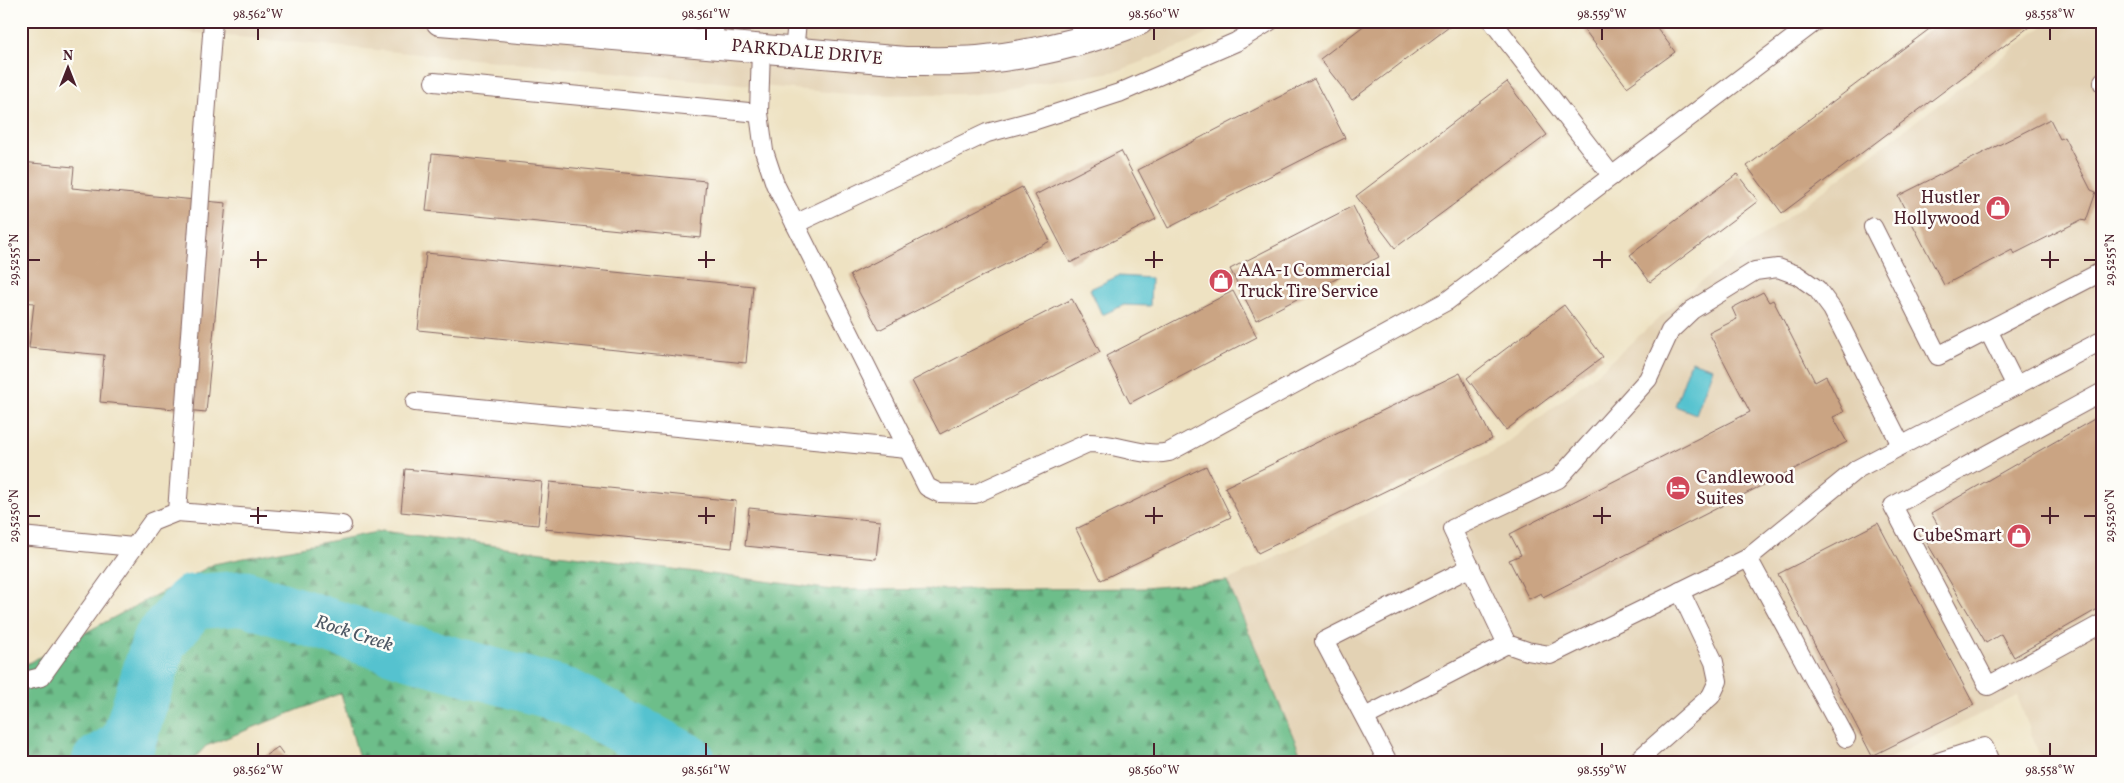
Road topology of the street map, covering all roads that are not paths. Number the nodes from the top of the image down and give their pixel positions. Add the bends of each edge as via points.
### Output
1 (214, 21) edge
2 (442, 21) edge
3 (797, 21) edge
4 (1139, 21) edge
5 (1270, 21) edge
6 (1492, 21) edge
7 (1816, 21) edge
8 (714, 33) edge
9 (761, 49) junction
10 (794, 52) junction
11 (434, 82) dead end
12 (759, 113) junction
13 (1612, 176) junction
14 (795, 224) junction
15 (1873, 227) dead end
16 (2103, 271) edge
17 (1988, 330) junction
18 (2103, 340) edge
19 (2016, 386) junction
20 (2103, 392) edge
21 (415, 402) dead end
22 (1901, 445) junction
23 (907, 449) junction
24 (177, 512) junction
25 (342, 525) dead end
26 (21, 536) edge
27 (133, 548) junction
28 (1748, 558) junction
29 (1471, 567) junction
30 (1680, 591) junction
31 (2103, 623) edge
32 (1508, 644) junction
33 (21, 682) edge
34 (1365, 717) junction
35 (1846, 738) dead end
36 (1388, 762) edge
37 (1636, 762) edge
38 (1938, 762) edge
39 (1990, 762) edge

1 - 24 lane
2 - 8 street, PARKDALE DRIVE
3 - 10 lane
4 - 10 street, PARKDALE DRIVE via 1104,35 1044,50 978,60 905,62
5 - 14 lane via 1236,42 1119,93 987,133
6 - 13 lane
7 - 13 lane
8 - 9 street, PARKDALE DRIVE
9 - 10 street, PARKDALE DRIVE
9 - 12 lane
11 - 12 lane
12 - 14 lane via 764,151 775,184
13 - 23 lane via 1447,301 1169,452 1147,454 1088,444 974,494 954,495 939,493 927,486
14 - 23 lane
15 - 17 lane via 1938,356
16 - 17 lane
17 - 19 lane
18 - 19 lane
19 - 22 lane
20 - 31 lane via 1893,506 1988,686
21 - 23 lane
22 - 28 lane via 1857,469
22 - 29 lane via 1832,309 1817,289 1797,274 1778,268 1755,272 1692,310 1670,331 1648,380 1558,479 1452,529
24 - 25 lane
24 - 27 lane via 152,522
26 - 27 lane
27 - 33 lane via 41,677
28 - 30 lane
28 - 35 lane
29 - 32 lane
29 - 34 lane via 1324,641
30 - 32 lane via 1550,655
30 - 37 lane via 1714,662 1718,681 1711,696
32 - 34 lane
34 - 36 lane
38 - 39 lane via 1984,747

